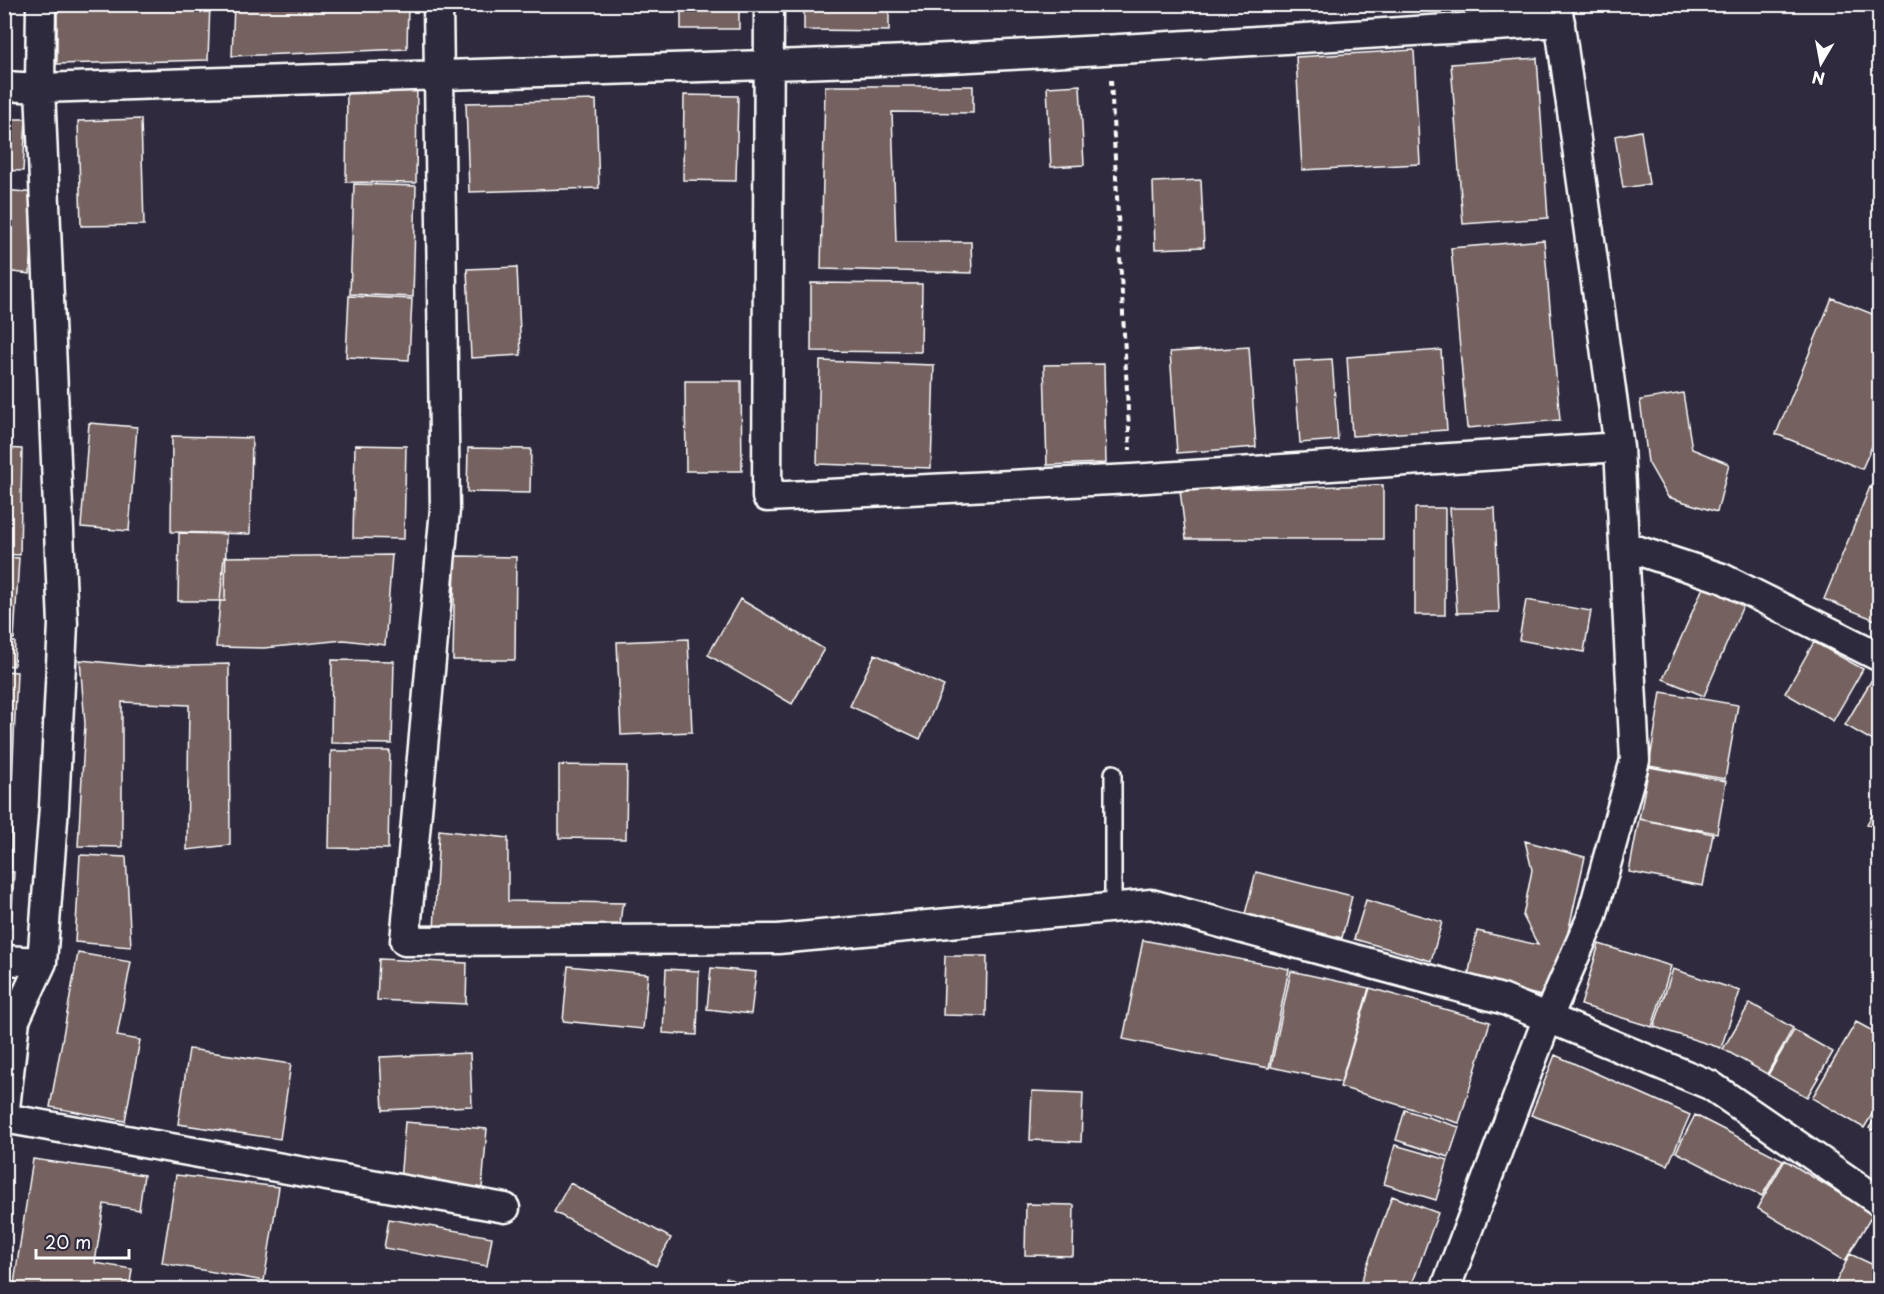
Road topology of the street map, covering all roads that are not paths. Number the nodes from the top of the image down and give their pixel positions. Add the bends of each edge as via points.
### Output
1 (41, 4) edge
2 (438, 4) edge
3 (769, 4) edge
4 (1559, 13) edge
5 (768, 65) junction
6 (439, 73) junction
7 (4, 86) edge
8 (40, 88) junction
9 (1619, 447) junction
10 (1624, 546) junction
11 (1880, 657) edge
12 (1113, 773) dead end
13 (1113, 907) junction
14 (4, 960) edge
15 (42, 962) junction
16 (1548, 1017) junction
17 (4, 1117) edge
18 (1880, 1202) edge
19 (506, 1208) dead end
20 (1445, 1290) edge

1 - 8 street
2 - 6 street
3 - 5 street
4 - 5 street via 1110,49
4 - 9 street
5 - 6 street
5 - 9 street via 767,497 1132,479
6 - 8 street
6 - 13 street via 445,509 405,941 778,939
7 - 8 street
8 - 15 street via 63,624
9 - 10 street
10 - 11 street via 1722,578
10 - 16 street via 1635,760 1591,919
12 - 13 lane
13 - 16 street via 1151,904 1502,999
14 - 15 street
15 - 17 street via 15,1020
16 - 18 street via 1710,1085
16 - 20 street
17 - 19 street

